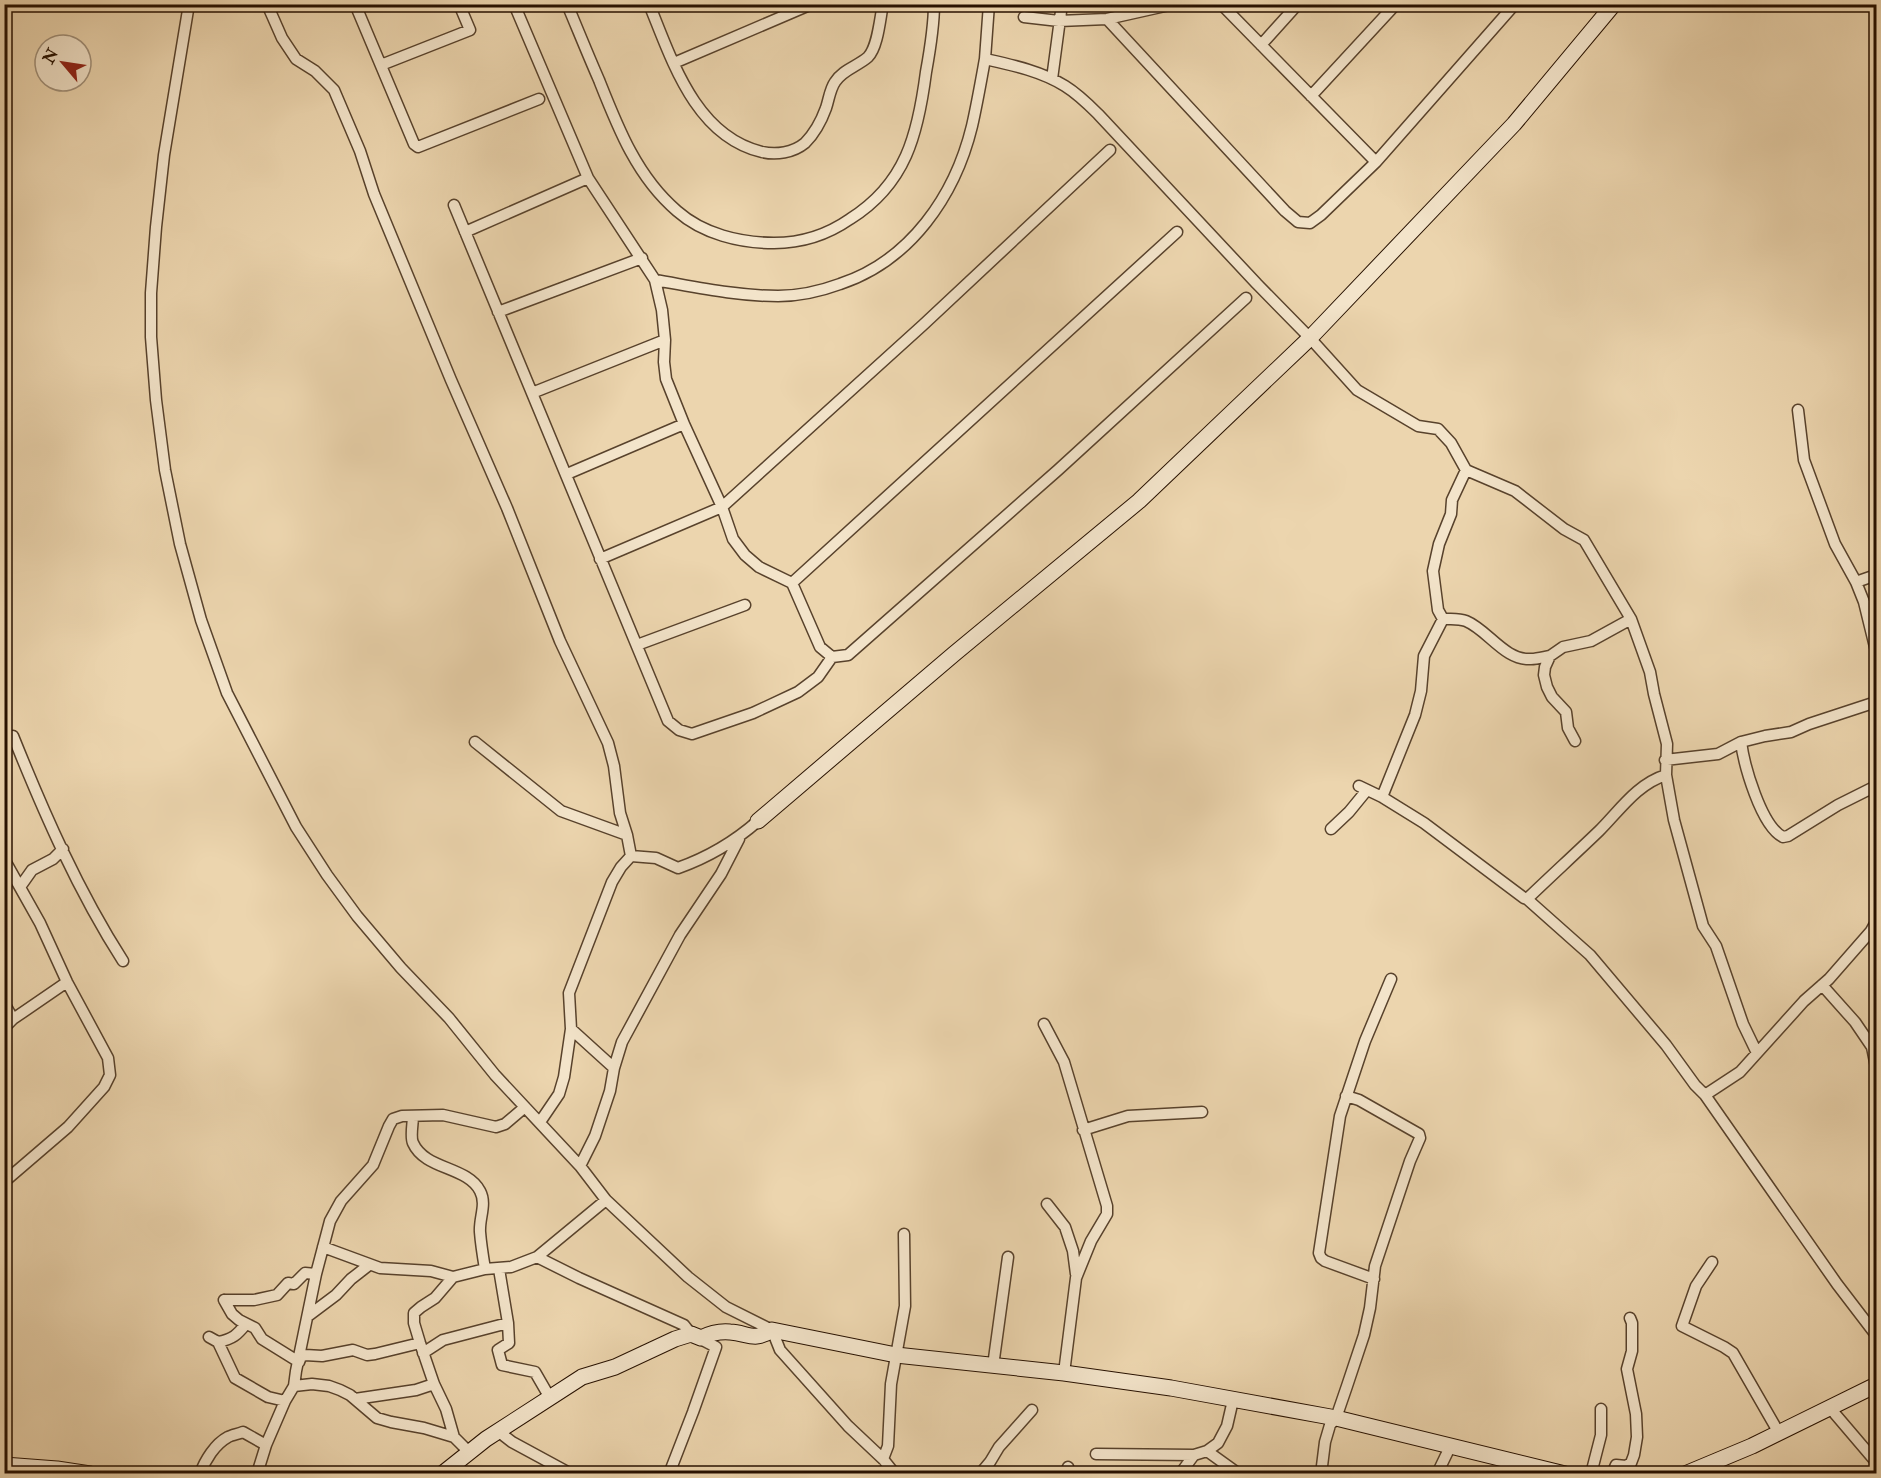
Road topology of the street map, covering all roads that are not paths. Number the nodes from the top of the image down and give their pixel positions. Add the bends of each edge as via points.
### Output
1 (189, 4) edge
2 (267, 4) edge
3 (355, 4) edge
4 (459, 4) edge
5 (514, 4) edge
6 (567, 4) edge
7 (649, 4) edge
8 (812, 4) edge
9 (883, 4) edge
10 (934, 4) edge
11 (989, 4) edge
12 (1062, 4) edge
13 (1174, 4) edge
14 (1221, 4) edge
15 (1298, 4) edge
16 (1396, 4) edge
17 (1515, 4) edge
18 (1614, 4) edge
19 (1024, 17) dead end
20 (1107, 19) junction
21 (1059, 21) junction
22 (1261, 45) junction
23 (985, 59) junction
24 (674, 63) junction
25 (381, 65) junction
26 (1052, 79) junction
27 (1311, 96) junction
28 (538, 99) dead end
29 (1110, 150) dead end
30 (1376, 162) junction
31 (588, 178) junction
32 (454, 205) dead end
33 (465, 232) junction
34 (1177, 232) dead end
35 (642, 258) junction
36 (655, 280) junction
37 (1246, 298) dead end
38 (498, 312) junction
39 (1310, 338) junction
40 (665, 340) junction
41 (532, 393) junction
42 (1798, 410) dead end
43 (684, 424) junction
44 (1466, 470) junction
45 (567, 474) junction
46 (722, 507) junction
47 (600, 560) junction
48 (1876, 575) edge
49 (1856, 582) junction
50 (792, 583) junction
51 (745, 605) dead end
52 (1631, 619) junction
53 (1443, 620) junction
54 (637, 645) junction
55 (1876, 651) edge
56 (1550, 656) junction
57 (832, 657) junction
58 (1876, 702) edge
59 (13, 736) dead end
60 (1575, 741) dead end
61 (475, 742) dead end
62 (1741, 742) junction
63 (1665, 760) junction
64 (1666, 775) junction
65 (1876, 786) edge
66 (1382, 797) junction
67 (758, 821) joint
68 (1330, 829) dead end
69 (627, 835) junction
70 (739, 839) junction
71 (63, 849) junction
72 (632, 856) junction
73 (4, 859) edge
74 (20, 887) junction
75 (1527, 898) junction
76 (1876, 922) edge
77 (123, 961) dead end
78 (1391, 979) dead end
79 (67, 982) junction
80 (1822, 985) junction
81 (4, 1004) edge
82 (13, 1019) junction
83 (1044, 1024) dead end
84 (4, 1028) edge
85 (571, 1029) junction
86 (1757, 1053) junction
87 (1876, 1067) edge
88 (614, 1068) junction
89 (1705, 1095) junction
90 (1347, 1096) junction
91 (525, 1107) junction
92 (1202, 1112) dead end
93 (413, 1116) junction
94 (540, 1122) junction
95 (1083, 1130) junction
96 (580, 1166) junction
97 (4, 1182) edge
98 (606, 1200) junction
99 (1047, 1204) dead end
100 (904, 1234) dead end
101 (323, 1247) junction
102 (537, 1257) junction
103 (1008, 1257) dead end
104 (1712, 1262) dead end
105 (369, 1265) junction
106 (485, 1269) junction
107 (499, 1269) junction
108 (316, 1274) junction
109 (453, 1277) junction
110 (1076, 1278) junction
111 (1374, 1280) junction
112 (308, 1316) junction
113 (1630, 1318) dead end
114 (508, 1323) junction
115 (246, 1324) junction
116 (772, 1330) junction
117 (691, 1334) junction
118 (1876, 1335) edge
119 (422, 1348) junction
120 (896, 1355) junction
121 (993, 1366) junction
122 (297, 1367) junction
123 (1064, 1373) junction
124 (312, 1384) junction
125 (434, 1384) junction
126 (1876, 1385) edge
127 (294, 1386) junction
128 (550, 1398) junction
129 (355, 1399) junction
130 (1233, 1400) junction
131 (285, 1401) junction
132 (1830, 1408) junction
133 (1601, 1409) dead end
134 (1032, 1410) dead end
135 (1336, 1418) junction
136 (500, 1430) junction
137 (1779, 1433) junction
138 (454, 1437) junction
139 (266, 1445) junction
140 (1450, 1446) junction
141 (1207, 1450) junction
142 (468, 1451) junction
143 (1096, 1454) dead end
144 (1194, 1455) junction
145 (883, 1459) junction
146 (1876, 1462) edge
147 (4, 1465) edge
148 (551, 1469) edge
149 (89, 1473) edge
150 (200, 1473) edge
151 (257, 1473) edge
152 (442, 1473) edge
153 (571, 1473) edge
154 (669, 1473) edge
155 (895, 1473) edge
156 (980, 1473) edge
157 (1180, 1473) edge
158 (1239, 1473) edge
159 (1322, 1473) edge
160 (1437, 1473) edge
161 (1565, 1473) edge
162 (1591, 1473) edge
163 (1612, 1473) edge
164 (1685, 1473) edge

1 - 91 street via 164,155 151,293 151,337 165,470 201,620 227,693 296,827 327,875 401,969
2 - 69 street via 296,59 334,90 560,641 608,743
3 - 25 street
4 - 25 street via 470,30
5 - 31 street
6 - 10 street via 633,159 655,190 690,222 752,243 813,238 860,213 886,189 915,136
7 - 24 street
8 - 24 street
9 - 24 street via 873,50 834,82 820,121 805,143 794,150 774,154 730,138 694,103
11 - 23 street
12 - 21 street
13 - 20 street
14 - 22 street
15 - 22 street
16 - 27 street
17 - 30 street
18 - 39 street via 1514,124
19 - 21 street
20 - 21 street
20 - 30 street via 1298,222 1310,223 1321,215
21 - 26 street
22 - 27 street
23 - 26 street
23 - 36 street via 972,127 952,180 923,228 879,267 830,288 779,296 731,293
25 - 28 street via 418,147
26 - 39 street via 1077,94 1098,114
27 - 30 street
29 - 46 street
31 - 33 street
31 - 35 street
32 - 33 street
33 - 38 street
34 - 50 street
35 - 36 street
35 - 38 street
36 - 40 street
37 - 57 street via 1050,478 848,655
38 - 41 street
39 - 44 street via 1361,393 1418,426 1438,429 1446,435
39 - 67 street via 1139,501
40 - 41 street
40 - 43 street via 666,380
41 - 45 street
42 - 49 street via 1804,460 1835,544
43 - 45 street
43 - 46 street
44 - 52 street via 1515,491 1584,540
44 - 53 street via 1453,496 1433,571
45 - 47 street
46 - 47 street
46 - 50 street via 733,539 745,555 759,567
47 - 54 street
48 - 49 street
49 - 55 street
50 - 57 street via 820,647
51 - 54 street
52 - 56 street via 1591,641 1563,647
52 - 63 street via 1650,672 1667,744
53 - 56 street via 1467,621 1517,657 1531,660
53 - 66 street via 1424,656 1415,715
54 - 57 street via 668,721 692,734 798,692 818,677
56 - 60 street via 1545,667 1546,687 1566,712
58 - 62 street via 1791,732
59 - 71 street
61 - 69 street via 561,811
62 - 63 street via 1710,756
62 - 65 street via 1755,796 1775,832 1783,837
63 - 64 street
64 - 75 street via 1629,798
64 - 86 street via 1703,926 1716,946
66 - 68 street via 1363,788 1349,812
66 - 75 street
67 - 70 street
69 - 72 street
70 - 72 street via 702,860 678,868 656,858
70 - 88 street via 680,935 622,1042
71 - 74 street via 32,870
71 - 77 street via 101,927
72 - 85 street via 612,882 569,993
73 - 74 street
74 - 79 street
75 - 89 street via 1590,955
76 - 80 street
78 - 90 street
79 - 82 street
79 - 97 street via 108,1058 110,1075 68,1127
80 - 86 street
80 - 87 street via 1872,1047
81 - 82 street
82 - 84 street
83 - 95 street via 1064,1062
85 - 88 street
85 - 94 street via 559,1094
86 - 89 street via 1740,1072
88 - 96 street via 595,1136
89 - 118 street
90 - 111 street via 1340,1116 1319,1253 1325,1261
90 - 111 street via 1369,1105 1420,1138 1375,1266
91 - 93 street via 496,1127 452,1116
91 - 94 street
92 - 95 street via 1128,1116
93 - 101 street via 393,1119 388,1126 373,1165 341,1201 330,1221
93 - 106 street via 412,1143 419,1152 472,1180 480,1190 484,1204 480,1231
94 - 96 street
95 - 110 street via 1107,1214
96 - 98 street
98 - 102 street
98 - 116 street via 706,1292 726,1307
99 - 110 street via 1065,1227
100 - 120 street via 905,1306
101 - 105 street
101 - 108 street
102 - 107 street
102 - 117 street via 684,1324
103 - 121 street
104 - 137 street via 1696,1286 1682,1326 1733,1353
105 - 109 street
105 - 112 street
106 - 107 street
106 - 109 street
107 - 114 street
108 - 112 street
108 - 115 street via 304,1273 277,1295 224,1300 232,1314
109 - 119 street via 435,1298 413,1313
110 - 123 street
111 - 135 street via 1364,1335
112 - 122 street
113 - 163 street via 1632,1351 1627,1369 1637,1437 1631,1463 1616,1465
114 - 119 street
114 - 128 street via 509,1343 498,1350 502,1365 535,1372
115 - 122 street
115 - 131 street via 230,1340 214,1340 235,1378 268,1397
116 - 117 street via 764,1336 749,1337 728,1331 700,1338
116 - 120 street
116 - 145 street via 780,1350
117 - 128 street via 582,1377
117 - 154 street via 716,1347
119 - 122 street via 367,1355 353,1350 305,1355
119 - 125 street
120 - 121 street
120 - 145 street via 888,1446
121 - 123 street
122 - 124 street
122 - 127 street
123 - 130 street
124 - 127 street
124 - 129 street via 329,1386
125 - 129 street
125 - 138 street
126 - 132 street
127 - 131 street
128 - 136 street
129 - 138 street via 377,1418
130 - 135 street
130 - 141 street via 1227,1426 1218,1443
131 - 139 street
132 - 137 street
132 - 146 street
133 - 162 street via 1601,1435
134 - 156 street
135 - 140 street
135 - 159 street via 1325,1442
136 - 142 street
136 - 148 street
137 - 164 street
138 - 142 street
139 - 150 street via 243,1432 227,1437
139 - 151 street
140 - 160 street
140 - 161 street
141 - 144 street
141 - 158 street
142 - 152 street
143 - 144 street
144 - 157 street
145 - 155 street
147 - 149 street
148 - 153 street

